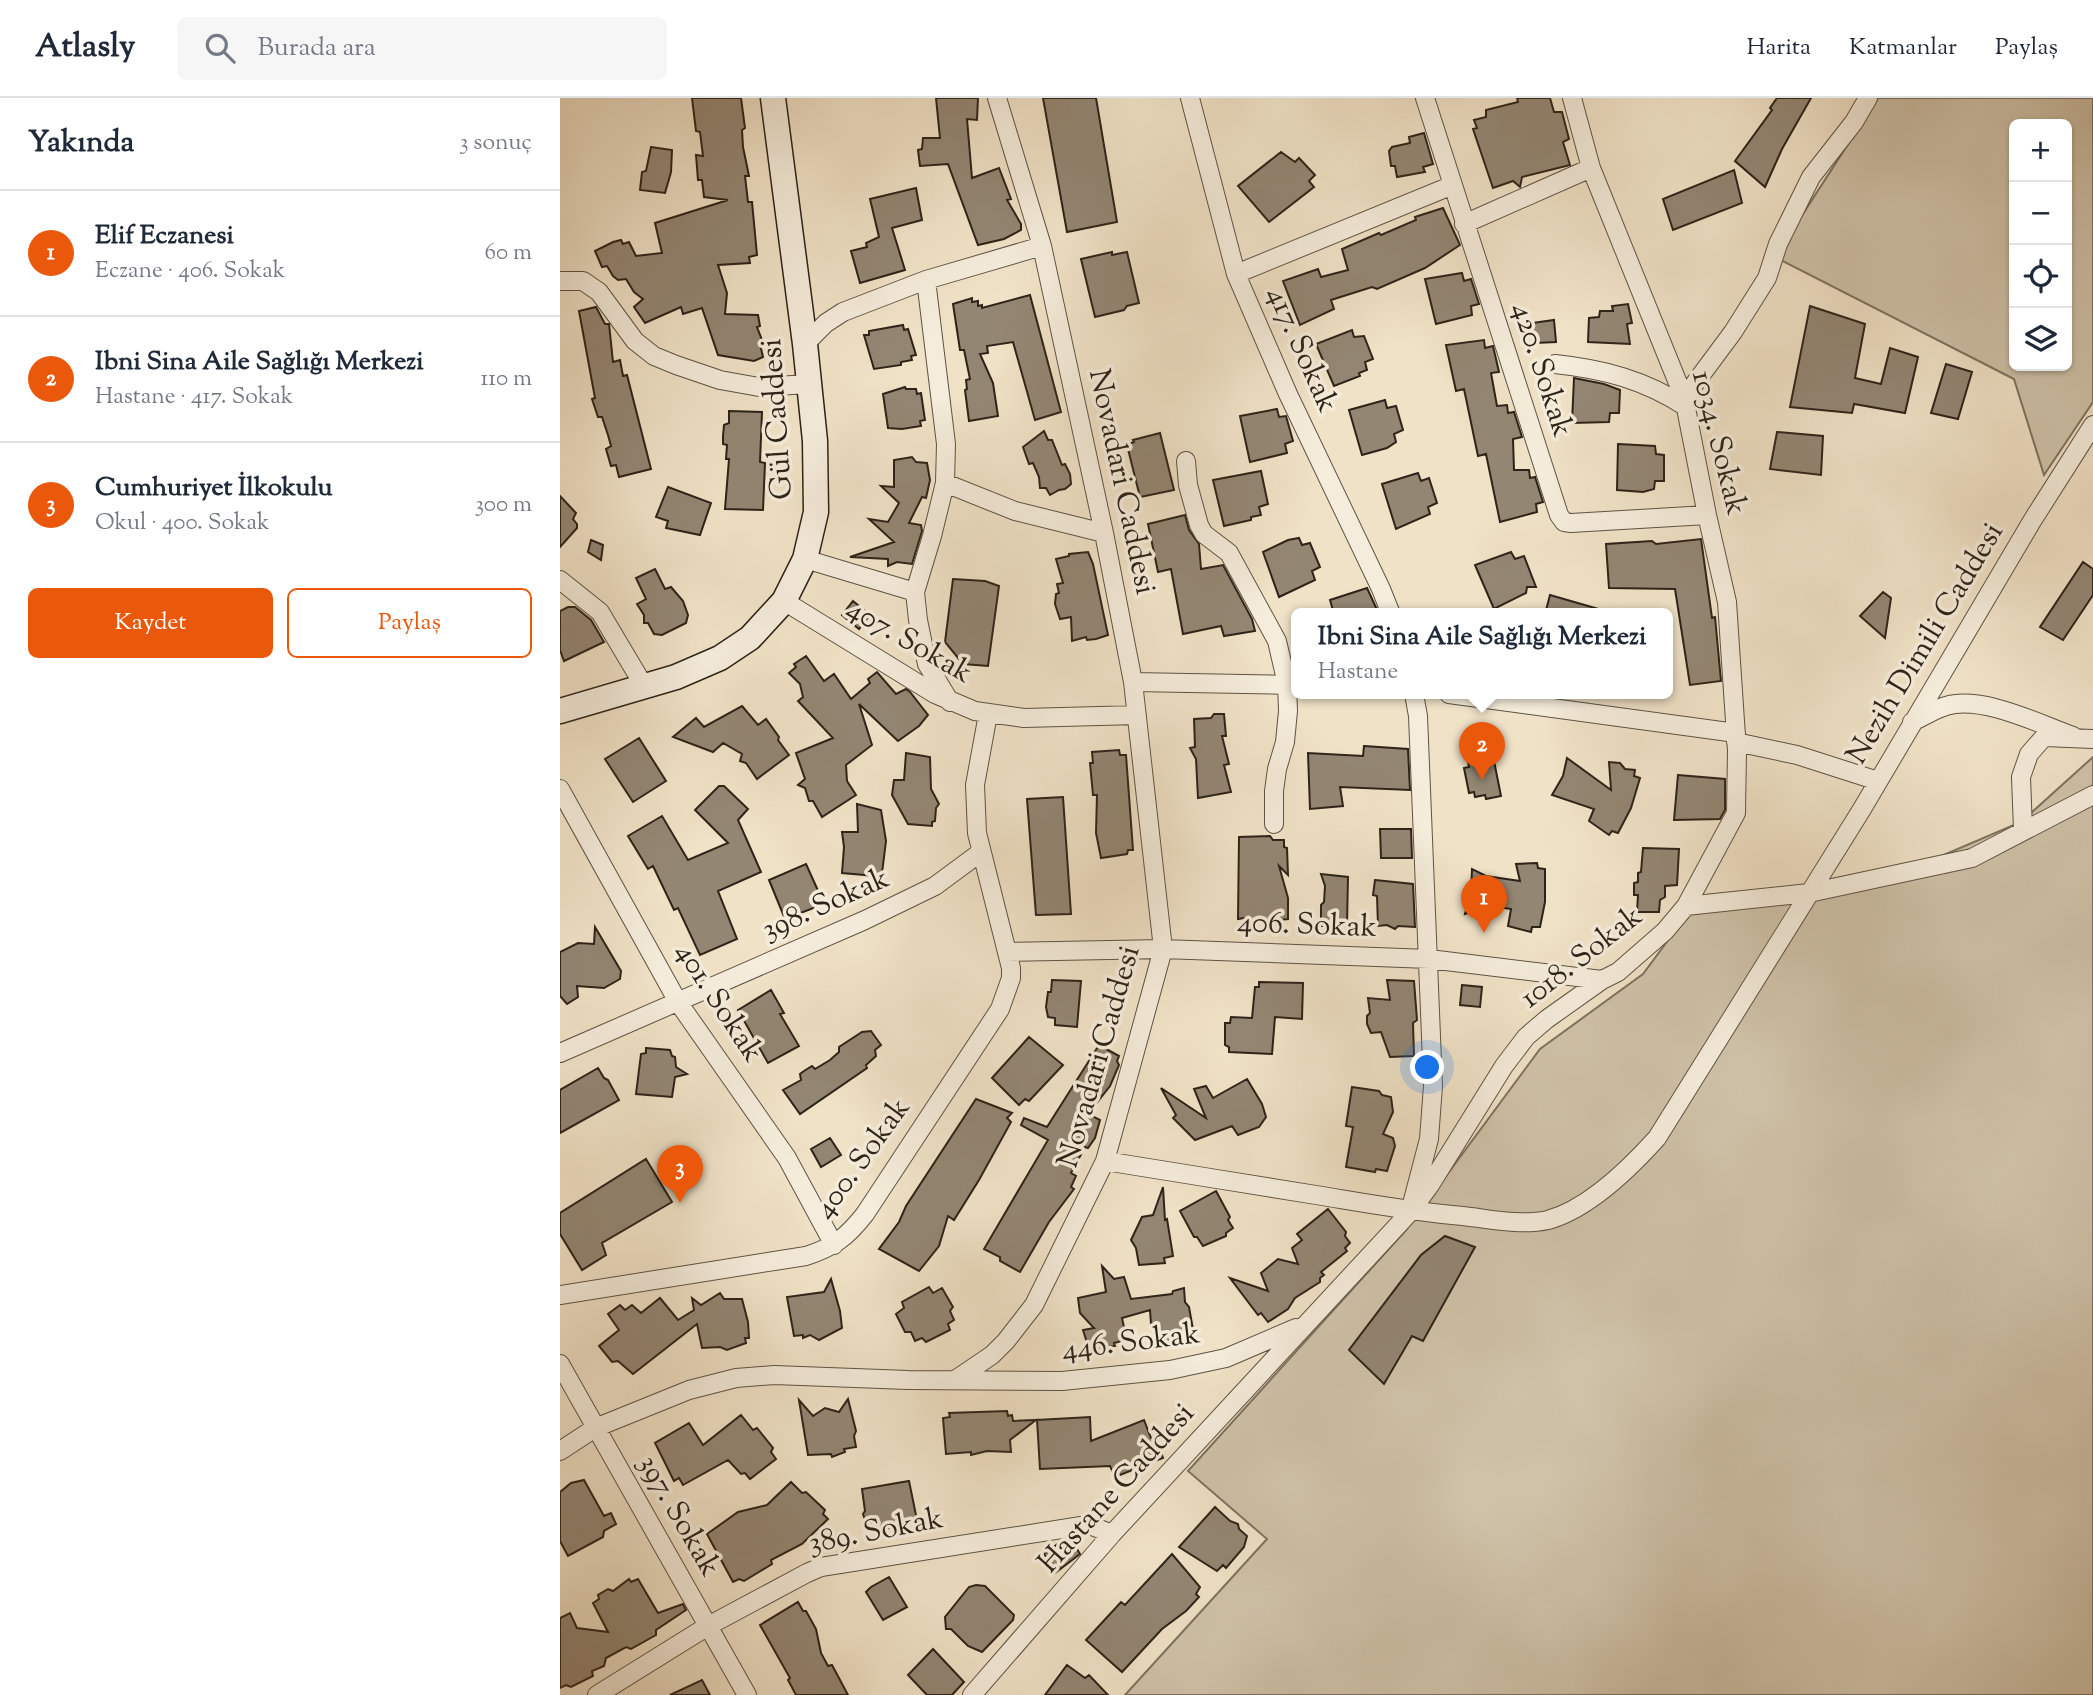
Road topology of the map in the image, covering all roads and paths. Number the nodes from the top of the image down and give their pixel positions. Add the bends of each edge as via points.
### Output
1 (774, 98) edge
2 (997, 98) edge
3 (1190, 98) edge
4 (1425, 98) edge
5 (1572, 98) edge
6 (1868, 98) edge
7 (1591, 168) junction
8 (1453, 185) junction
9 (1464, 224) junction
10 (1042, 246) junction
11 (1236, 274) junction
12 (926, 280) junction
13 (560, 281) edge
14 (806, 344) junction
15 (1555, 364) dead end
16 (810, 384) junction
17 (1685, 402) junction
18 (2093, 425) edge
19 (1186, 461) dead end
20 (944, 483) junction
21 (1707, 515) junction
22 (1104, 533) junction
23 (805, 559) junction
24 (560, 580) edge
25 (915, 592) junction
26 (785, 601) junction
27 (1389, 608) edge
28 (1133, 682) junction
29 (1291, 682) edge
30 (1291, 685) edge
31 (644, 686) junction
32 (1291, 692) edge
33 (1414, 699) edge
34 (1481, 699) edge
35 (950, 702) junction
36 (560, 711) edge
37 (988, 714) junction
38 (1137, 715) junction
39 (1912, 722) junction
40 (2073, 736) junction
41 (1736, 737) junction
42 (2093, 739) edge
43 (1878, 781) junction
44 (560, 789) edge
45 (2093, 795) edge
46 (1274, 824) dead end
47 (2023, 830) junction
48 (981, 852) junction
49 (1809, 893) junction
50 (1686, 906) junction
51 (1163, 949) junction
52 (1008, 952) junction
53 (1429, 958) junction
54 (1602, 980) junction
55 (678, 1002) junction
56 (560, 1053) edge
57 (1105, 1161) junction
58 (1411, 1211) junction
59 (834, 1245) junction
60 (560, 1295) edge
61 (1306, 1324) junction
62 (560, 1364) edge
63 (955, 1380) junction
64 (595, 1428) junction
65 (560, 1451) edge
66 (1112, 1534) junction
67 (708, 1626) junction
68 (597, 1695) edge
69 (747, 1695) edge
70 (972, 1695) edge

1 - 14 main road, Gül Caddesi
2 - 10 street, Novadari Caddesi
3 - 11 street, 417. Sokak
4 - 8 street, 420. Sokak
5 - 7 street, 1034. Sokak
6 - 17 street via 1811,177 1777,244 1767,278
7 - 9 street
7 - 17 street, 1034. Sokak
8 - 9 street, 420. Sokak
8 - 11 street
9 - 21 street, 420. Sokak via 1564,522
10 - 12 street
10 - 22 street, Novadari Caddesi
11 - 27 street, 417. Sokak
12 - 14 street via 843,312
12 - 20 street via 946,444
13 - 16 street via 583,282 599,292 635,341 676,365 759,387
14 - 16 main road, Gül Caddesi
15 - 17 street via 1609,372
16 - 23 main road, Gül Caddesi via 816,512
17 - 21 street, 1034. Sokak
18 - 39 street, Nezih Dimili Caddesi
19 - 29 street via 1199,524 1240,570 1277,641
20 - 22 street via 1014,511
20 - 25 street
21 - 41 street, 1034. Sokak via 1727,602
22 - 28 street, Novadari Caddesi
23 - 25 street
23 - 26 main road, Gül Caddesi
24 - 31 street via 600,612
25 - 35 street via 927,664
26 - 31 main road, Gül Caddesi via 750,638 720,658
26 - 35 street, 407. Sokak
28 - 30 street
28 - 38 street, Novadari Caddesi
31 - 36 main road, Gül Caddesi
32 - 46 street via 1274,791
33 - 53 street
34 - 41 street
35 - 37 street, 407. Sokak
37 - 38 street, 407. Sokak via 1024,718
37 - 48 street via 975,785
38 - 51 street, Novadari Caddesi
39 - 40 street via 1947,705 1970,704
39 - 43 street, Nezih Dimili Caddesi
40 - 42 street
40 - 47 street via 2044,737 2029,754 2021,777
41 - 43 street
41 - 50 street, 1018. Sokak via 1736,813
43 - 49 street, Nezih Dimili Caddesi
44 - 55 street, 401. Sokak
45 - 47 street
47 - 49 street via 1972,858
48 - 52 street, 400. Sokak
48 - 55 street, 398. Sokak via 935,886
49 - 50 street
49 - 58 street, Nezih Dimili Caddesi via 1657,1138 1633,1165 1586,1201 1545,1220
50 - 54 street, 1018. Sokak via 1665,931 1618,972
51 - 52 street, 406. Sokak
51 - 53 street, 406. Sokak
51 - 57 street, Novadari Caddesi
52 - 59 street, 400. Sokak via 1011,978 1000,1009 865,1214
53 - 54 street, 406. Sokak
53 - 58 street via 1433,1086 1429,1139
54 - 58 street, 1018. Sokak via 1527,1037
55 - 56 street, 398. Sokak
55 - 59 street, 401. Sokak via 787,1158
57 - 58 street, Nezih Dimili Caddesi
57 - 63 street, Novadari Caddesi via 1034,1305 992,1355
58 - 61 street, 1018. Sokak
59 - 60 street, 400. Sokak via 793,1258
61 - 63 street, 446. Sokak via 1226,1358 1170,1370 1062,1381
61 - 66 street, Hastane Caddesi
62 - 64 street, 397. Sokak
63 - 64 street via 774,1374 736,1377
64 - 65 street
64 - 67 street, 397. Sokak
66 - 67 street, 389. Sokak via 1081,1526 829,1566 807,1573
66 - 70 street, Hastane Caddesi
67 - 68 street, 389. Sokak
67 - 69 street, 397. Sokak

